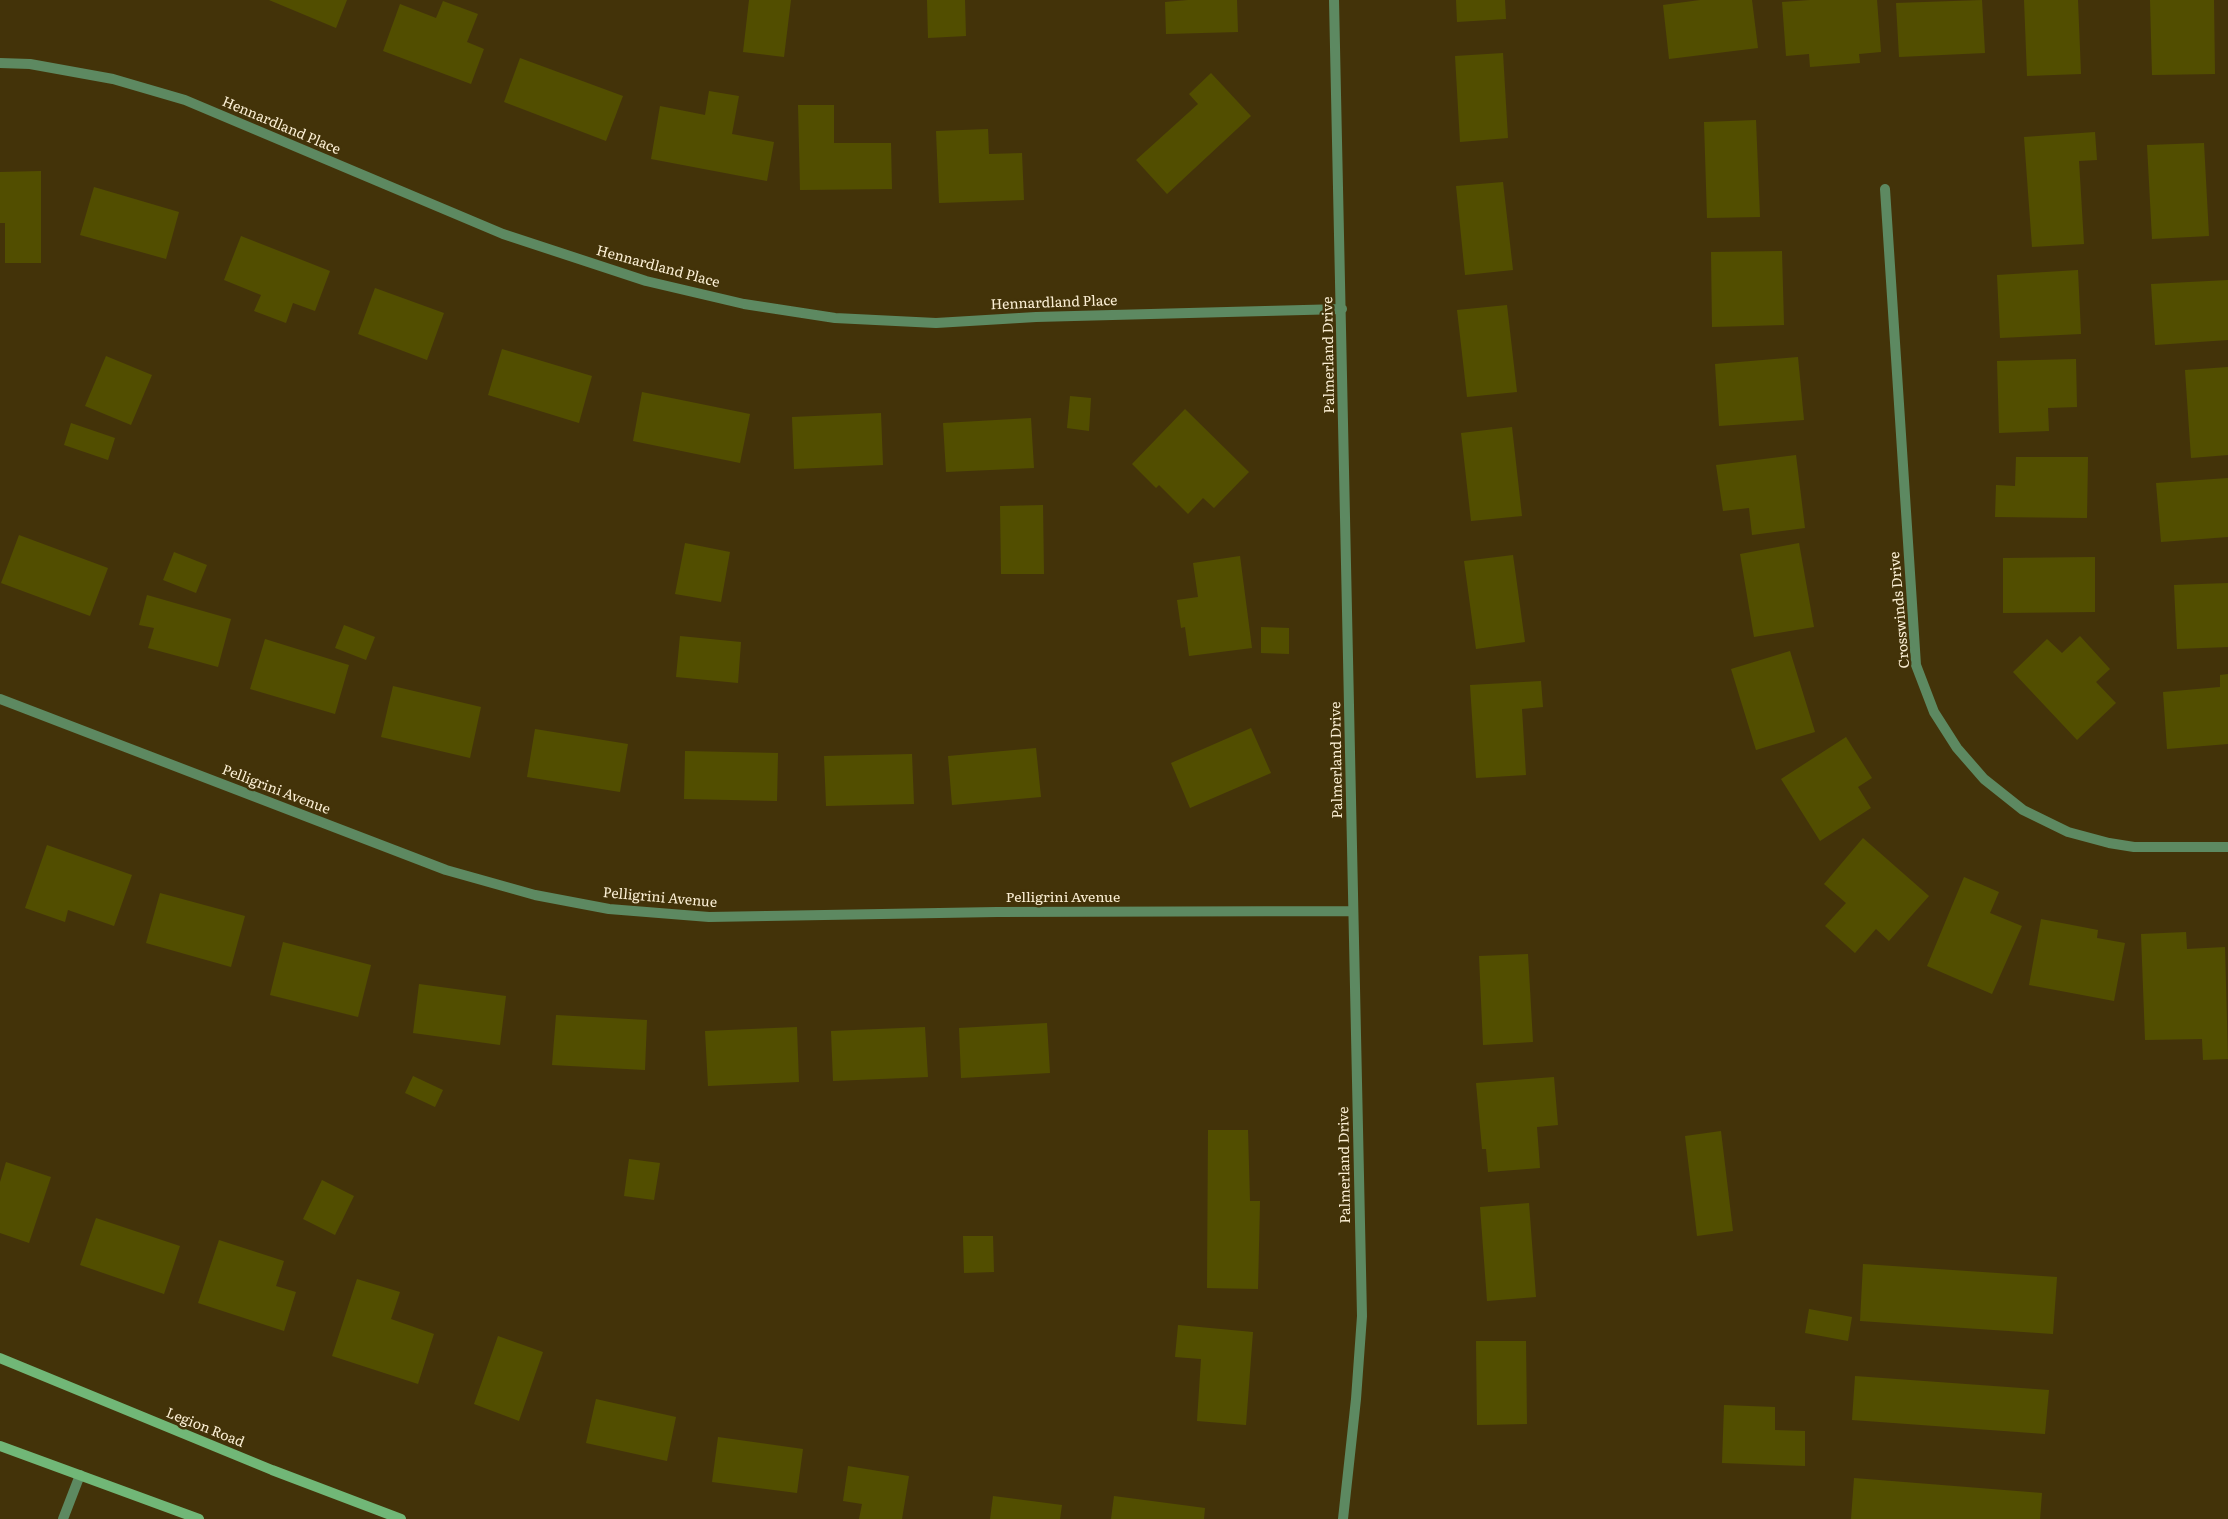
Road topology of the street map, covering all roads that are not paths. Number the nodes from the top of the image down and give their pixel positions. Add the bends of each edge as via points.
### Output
1 (1334, 0) edge
2 (0, 63) edge
3 (1885, 189) dead end
4 (1342, 309) junction
5 (0, 699) edge
6 (2228, 847) edge
7 (1353, 911) junction
8 (0, 1358) edge
9 (0, 1446) edge
10 (80, 1475) junction
11 (64, 1519) edge
12 (199, 1519) edge
13 (401, 1519) edge
14 (1343, 1519) edge

1 - 4 street, Palmerland Drive
2 - 4 street, Hennardland Place via 30,64 113,79 185,100 502,234 646,281 744,304 835,318 936,323 1036,316
3 - 6 street, Crosswinds Drive via 1916,665 1934,712 1957,748 1984,779 2023,810 2068,832 2134,847
4 - 7 street, Palmerland Drive
5 - 7 street, Pelligrini Avenue via 446,870 535,895 609,909 709,917
7 - 14 street, Palmerland Drive via 1362,1316
8 - 13 main road, Legion Road via 272,1470
9 - 10 main road
10 - 11 street
10 - 12 main road

